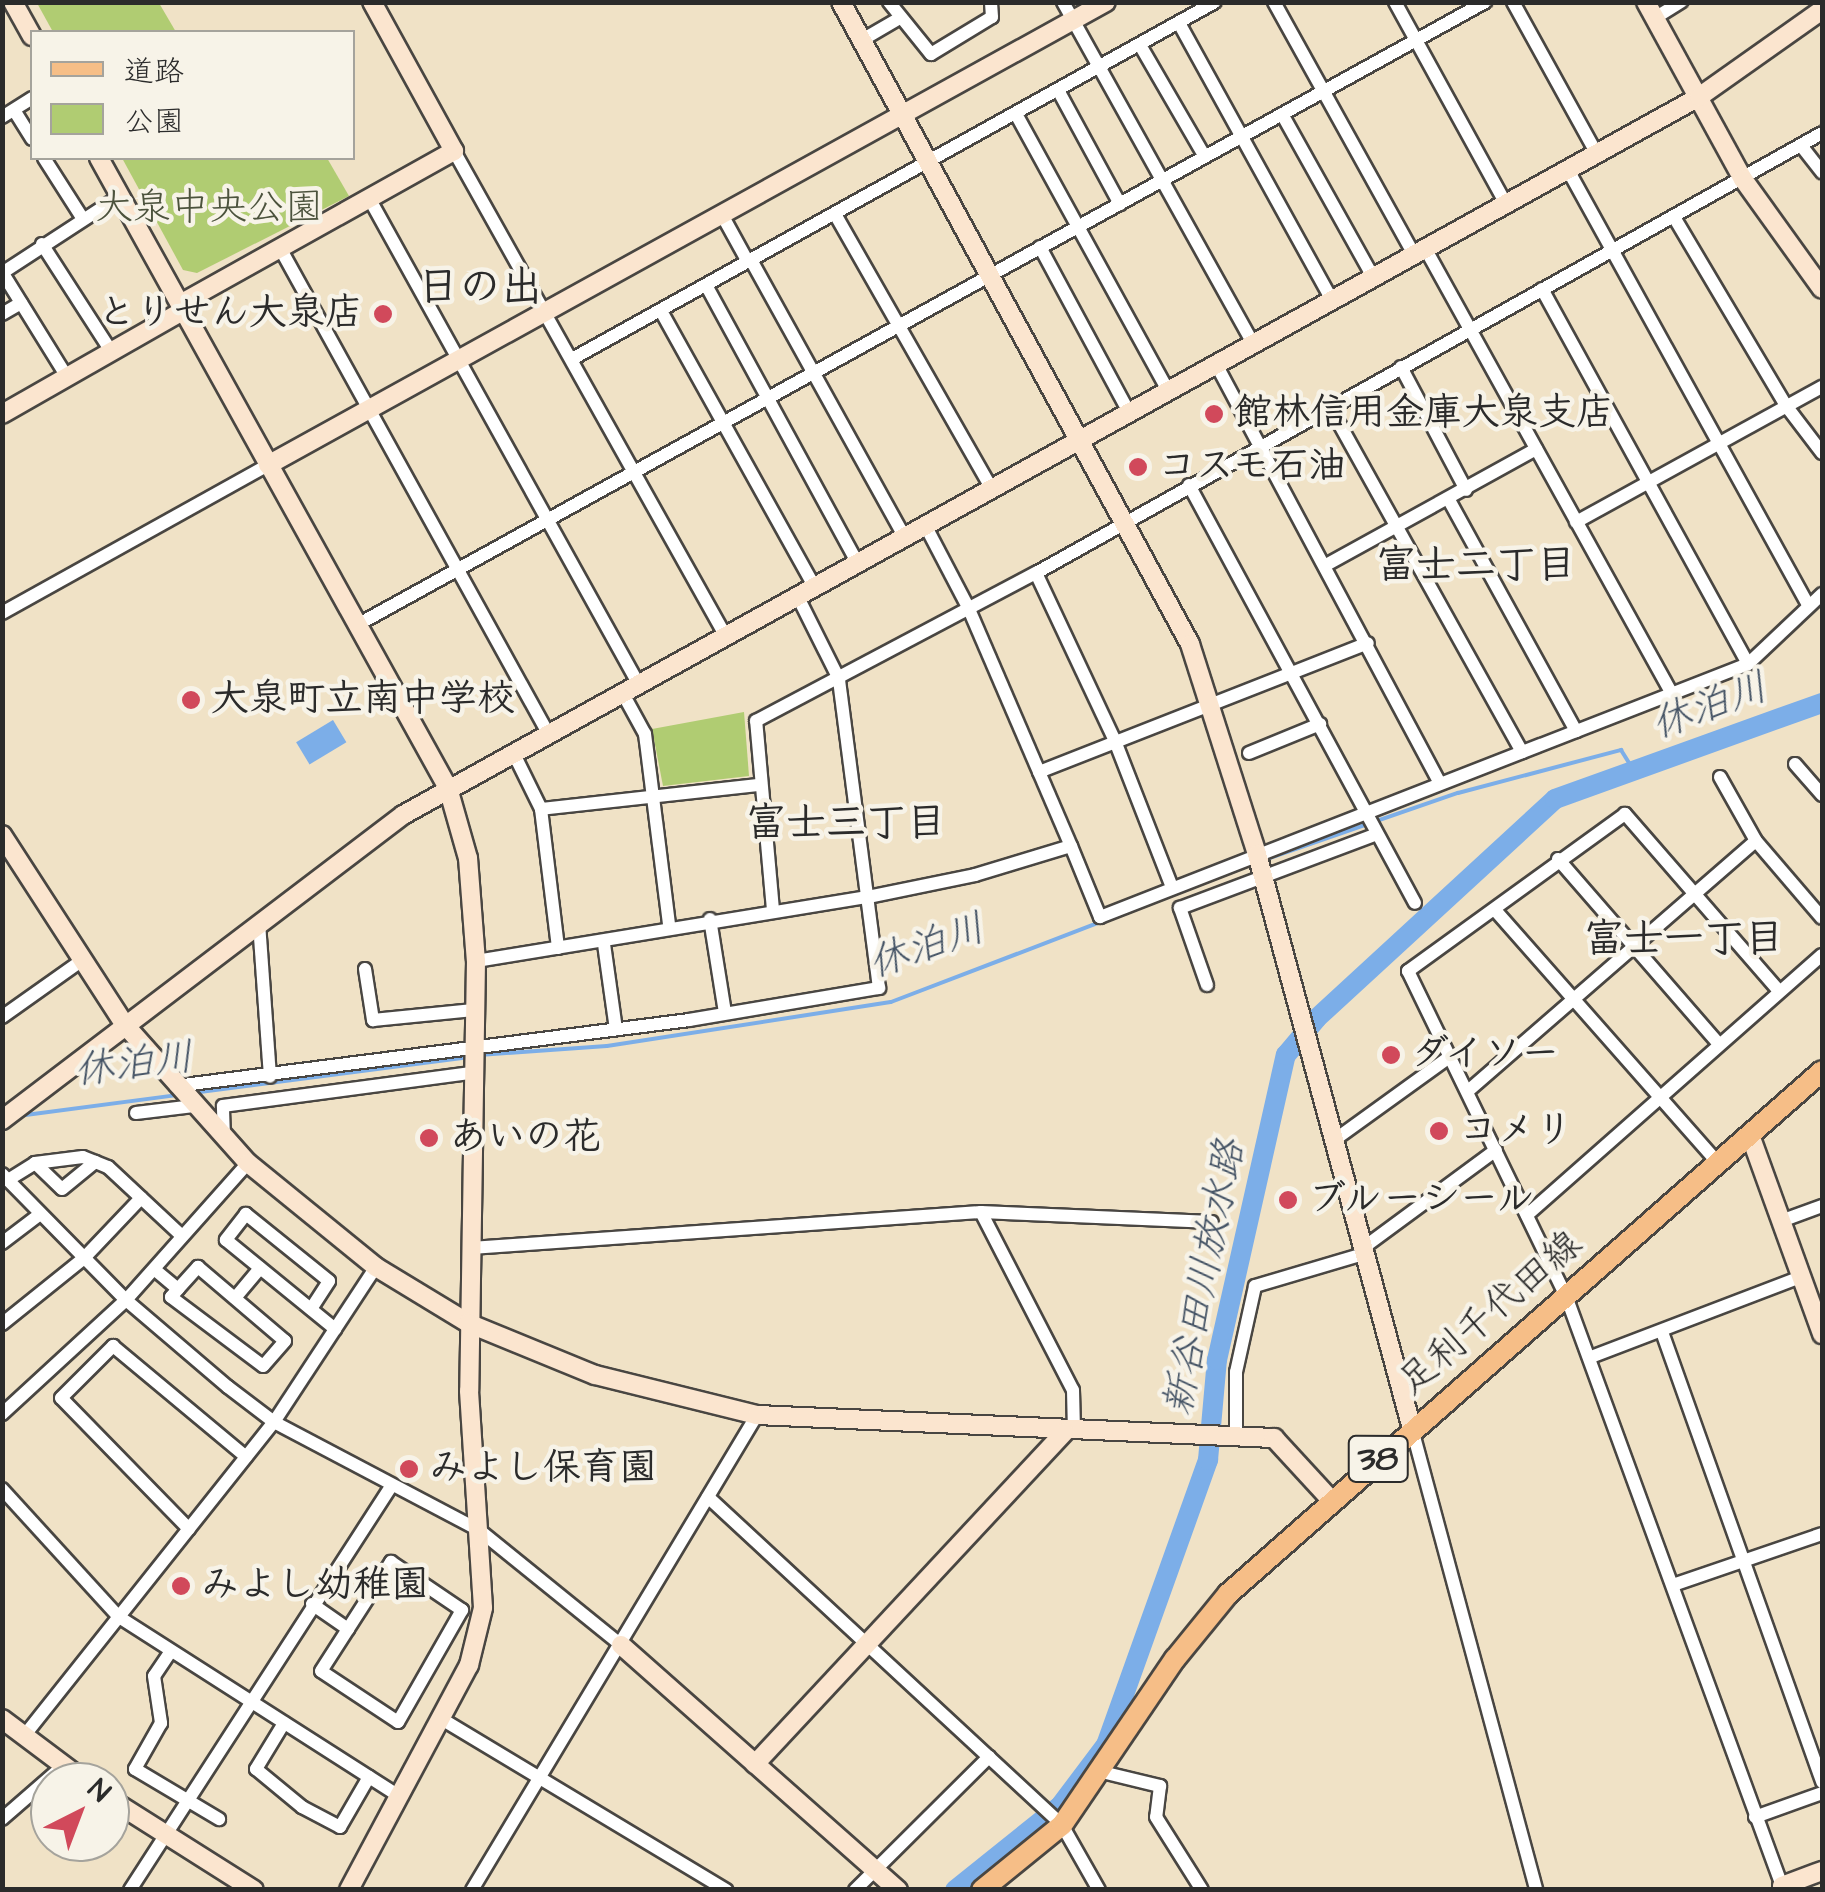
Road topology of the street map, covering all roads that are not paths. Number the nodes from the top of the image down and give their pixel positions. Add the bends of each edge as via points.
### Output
1 (13, 2) edge
2 (841, 2) edge
3 (889, 2) edge
4 (991, 2) edge
5 (1064, 2) edge
6 (1106, 2) edge
7 (1215, 2) edge
8 (1274, 2) edge
9 (1395, 2) edge
10 (1484, 2) edge
11 (1513, 2) edge
12 (1681, 2) edge
13 (374, 3) edge
14 (1650, 10) edge
15 (1822, 10) edge
16 (898, 19) junction
17 (1074, 21) junction
18 (1179, 24) junction
19 (30, 32) edge
20 (862, 40) junction
21 (1416, 40) junction
22 (1140, 45) junction
23 (1099, 68) junction
24 (1058, 90) junction
25 (1323, 92) junction
26 (1699, 98) junction
27 (30, 99) edge
28 (8, 113) edge
29 (902, 113) junction
30 (1016, 114) junction
31 (1282, 114) junction
32 (1822, 133) edge
33 (30, 136) edge
34 (1242, 136) junction
35 (1803, 148) junction
36 (454, 151) junction
37 (1597, 154) junction
38 (1205, 157) junction
39 (45, 160) edge
40 (100, 160) edge
41 (930, 162) junction
42 (1568, 170) junction
43 (1822, 172) edge
44 (1743, 180) junction
45 (1162, 181) junction
46 (120, 196) junction
47 (370, 198) junction
48 (1120, 204) junction
49 (1506, 204) junction
50 (721, 213) junction
51 (836, 214) junction
52 (1674, 217) junction
53 (84, 219) junction
54 (1078, 226) junction
55 (42, 244) junction
56 (1040, 247) junction
57 (280, 248) junction
58 (1612, 250) junction
59 (1420, 252) junction
60 (749, 261) junction
61 (992, 274) junction
62 (1373, 277) junction
63 (706, 285) junction
64 (1542, 289) junction
65 (1822, 289) edge
66 (1332, 300) junction
67 (21, 302) junction
68 (182, 307) junction
69 (661, 310) junction
70 (545, 311) junction
71 (2, 314) edge
72 (899, 326) junction
73 (1470, 329) junction
74 (1252, 344) junction
75 (110, 351) junction
76 (572, 359) junction
77 (458, 360) junction
78 (1216, 364) junction
79 (1402, 367) junction
80 (814, 373) junction
81 (68, 378) junction
82 (1822, 387) edge
83 (1168, 390) junction
84 (768, 399) junction
85 (1330, 407) junction
86 (1787, 407) junction
87 (368, 409) junction
88 (1129, 412) junction
89 (2, 414) edge
90 (724, 424) junction
91 (1083, 437) junction
92 (1719, 444) junction
93 (1260, 445) junction
94 (1536, 449) junction
95 (1822, 453) edge
96 (268, 465) junction
97 (635, 474) junction
98 (1648, 484) junction
99 (1189, 485) junction
100 (991, 488) junction
101 (1466, 490) junction
102 (1448, 500) junction
103 (1128, 518) junction
104 (548, 521) junction
105 (1576, 522) junction
106 (925, 525) junction
107 (1396, 528) junction
108 (904, 536) junction
109 (858, 562) junction
110 (1326, 565) junction
111 (458, 570) junction
112 (1036, 573) junction
113 (806, 591) junction
114 (1822, 594) edge
115 (1808, 606) junction
116 (969, 610) junction
117 (2, 613) edge
118 (357, 626) junction
119 (725, 635) junction
120 (1368, 643) junction
121 (1748, 664) junction
122 (1293, 670) junction
123 (839, 679) junction
124 (630, 688) junction
125 (1672, 694) junction
126 (1208, 703) junction
127 (1320, 724) junction
128 (1576, 731) junction
129 (548, 733) junction
130 (1115, 741) junction
131 (512, 752) junction
132 (1522, 752) junction
133 (1249, 753) dead end
134 (1795, 764) dead end
135 (1039, 772) junction
136 (1720, 778) dead end
137 (1440, 783) junction
138 (759, 785) junction
139 (448, 788) junction
140 (1822, 795) edge
141 (655, 796) junction
142 (541, 809) junction
143 (1366, 813) junction
144 (1374, 835) junction
145 (2, 836) edge
146 (1756, 841) junction
147 (1071, 846) junction
148 (1558, 859) junction
149 (1259, 862) junction
150 (1172, 886) junction
151 (1694, 894) junction
152 (868, 897) junction
153 (1415, 903) dead end
154 (774, 910) junction
155 (1495, 910) dead end
156 (1822, 918) edge
157 (710, 919) junction
158 (259, 923) junction
159 (669, 925) junction
160 (604, 944) junction
161 (558, 948) junction
162 (1635, 948) junction
163 (1822, 954) edge
164 (476, 960) junction
165 (81, 961) junction
166 (365, 969) dead end
167 (1207, 985) dead end
168 (1779, 990) junction
169 (1573, 998) junction
170 (474, 1010) junction
171 (726, 1013) junction
172 (2, 1017) edge
173 (125, 1025) junction
174 (616, 1029) junction
175 (1718, 1042) junction
176 (1450, 1056) junction
177 (472, 1062) junction
178 (1822, 1071) edge
179 (270, 1078) junction
180 (1468, 1092) junction
181 (184, 1096) junction
182 (1660, 1096) junction
183 (136, 1113) dead end
184 (2, 1120) edge
185 (1750, 1135) junction
186 (224, 1138) junction
187 (1333, 1141) junction
188 (1496, 1150) junction
189 (35, 1162) junction
190 (95, 1162) junction
191 (248, 1163) junction
192 (1718, 1164) junction
193 (5, 1178) edge
194 (142, 1198) junction
195 (1822, 1206) edge
196 (981, 1212) junction
197 (40, 1214) junction
198 (1527, 1214) junction
199 (1780, 1221) junction
200 (1212, 1222) dead end
201 (182, 1236) junction
202 (2, 1243) edge
203 (471, 1248) junction
204 (1364, 1251) junction
205 (84, 1258) junction
206 (376, 1267) junction
207 (154, 1268) junction
208 (260, 1268) junction
209 (1801, 1277) junction
210 (178, 1290) junction
211 (1566, 1296) junction
212 (234, 1298) junction
213 (126, 1300) junction
214 (311, 1310) junction
215 (468, 1322) junction
216 (2, 1324) edge
217 (335, 1330) junction
218 (1662, 1332) junction
219 (1822, 1334) edge
220 (1591, 1358) junction
221 (2, 1414) edge
222 (758, 1414) junction
223 (274, 1422) junction
224 (1412, 1429) junction
225 (1070, 1432) junction
226 (1228, 1438) junction
227 (246, 1457) junction
228 (390, 1488) junction
229 (2, 1489) edge
230 (708, 1497) junction
231 (1331, 1500) junction
232 (189, 1529) junction
233 (479, 1530) junction
234 (1822, 1534) edge
235 (1748, 1564) junction
236 (1674, 1585) junction
237 (312, 1604) junction
238 (119, 1617) junction
239 (348, 1629) junction
240 (866, 1643) junction
241 (620, 1645) junction
242 (171, 1651) junction
243 (254, 1704) junction
244 (440, 1718) junction
245 (2, 1719) edge
246 (284, 1723) junction
247 (24, 1736) junction
248 (989, 1757) junction
249 (58, 1762) edge
250 (755, 1764) junction
251 (1102, 1772) junction
252 (369, 1777) junction
253 (541, 1779) junction
254 (1822, 1782) edge
255 (1822, 1792) edge
256 (30, 1795) edge
257 (399, 1796) junction
258 (188, 1801) junction
259 (130, 1812) edge
260 (1755, 1817) junction
261 (2, 1819) edge
262 (219, 1819) dead end
263 (1062, 1825) junction
264 (166, 1836) junction
265 (876, 1872) junction
266 (1822, 1872) edge
267 (1782, 1886) joint
268 (473, 1889) edge
269 (130, 1890) edge
270 (254, 1890) edge
271 (350, 1890) edge
272 (726, 1890) edge
273 (855, 1890) edge
274 (898, 1890) edge
275 (982, 1890) edge
276 (1099, 1890) edge
277 (1202, 1890) edge
278 (1536, 1890) edge

1 - 19 street
2 - 20 street
3 - 16 street
4 - 16 street via 992,17 930,54
5 - 17 street
6 - 17 street
7 - 18 street
8 - 25 street
9 - 21 street
10 - 21 street
11 - 37 street
12 - 14 street
13 - 36 street
14 - 26 street
15 - 26 street
16 - 20 street
17 - 23 street
17 - 29 street
18 - 22 street
18 - 34 street
20 - 29 street
21 - 25 street
21 - 49 street
22 - 23 street
22 - 38 street
23 - 24 street
23 - 45 street
24 - 30 street
24 - 48 street
25 - 31 street
25 - 59 street
26 - 37 street
26 - 44 street
27 - 28 street
28 - 33 street
29 - 41 street
29 - 50 street
30 - 41 street
30 - 54 street
31 - 34 street
31 - 62 street
32 - 35 street
34 - 38 street
34 - 66 street
35 - 43 street
35 - 44 street
36 - 47 street
36 - 70 street
37 - 42 street
38 - 45 street
39 - 53 street
40 - 46 street
41 - 51 street
41 - 61 street
42 - 49 street
42 - 58 street
44 - 52 street
44 - 65 street
45 - 48 street
45 - 74 street
46 - 53 street
46 - 68 street
47 - 57 street
47 - 77 street
48 - 54 street
49 - 59 street
50 - 60 street
50 - 70 street
51 - 60 street
51 - 72 street
52 - 58 street
52 - 86 street
53 - 55 street
54 - 56 street
54 - 83 street
55 - 67 street via 2,272
55 - 75 street
56 - 61 street
56 - 88 street
57 - 68 street
57 - 87 street
58 - 64 street
58 - 92 street
59 - 62 street
59 - 73 street
60 - 63 street
60 - 80 street
61 - 72 street
61 - 91 street
62 - 66 street
63 - 69 street
63 - 84 street
64 - 73 street
64 - 98 street
66 - 74 street
67 - 71 street
67 - 81 street
68 - 75 street
68 - 96 street
69 - 76 street
69 - 90 street
70 - 76 street
70 - 77 street
72 - 80 street
72 - 100 street
73 - 79 street
73 - 94 street
74 - 78 street
75 - 81 street
76 - 97 street
77 - 87 street
77 - 104 street
78 - 83 street
78 - 93 street
79 - 85 street
79 - 101 street
80 - 84 street
80 - 108 street
81 - 89 street
82 - 86 street
83 - 88 street
84 - 90 street
84 - 109 street
85 - 93 street
85 - 107 street
86 - 92 street
86 - 95 street
87 - 96 street
87 - 111 street
88 - 91 street
90 - 97 street
90 - 113 street
91 - 100 street
91 - 103 street
92 - 98 street
92 - 115 street
93 - 99 street
93 - 110 street
94 - 101 street
94 - 105 street
96 - 117 street
96 - 118 street
97 - 104 street
97 - 119 street
98 - 105 street
98 - 121 street
99 - 103 street
99 - 122 street
100 - 106 street
101 - 102 street
102 - 107 street
102 - 128 street
103 - 112 street
103 - 126 street via 1190,644
104 - 111 street
104 - 124 street
105 - 125 street
106 - 108 street
106 - 116 street
107 - 110 street
107 - 132 street
108 - 109 street
109 - 113 street
110 - 120 street
111 - 118 street
111 - 129 street
112 - 116 street
112 - 130 street
113 - 119 street
113 - 123 street
114 - 115 street
115 - 121 street
116 - 123 street
116 - 135 street
118 - 139 street
119 - 124 street
120 - 122 street
120 - 137 street
121 - 125 street
122 - 126 street
122 - 127 street
123 - 138 street via 756,721
123 - 152 street
124 - 129 street
124 - 141 street
125 - 128 street
126 - 130 street
126 - 149 street
127 - 133 street
127 - 143 street
128 - 132 street
129 - 131 street
130 - 135 street
130 - 150 street
131 - 139 street
131 - 142 street
132 - 137 street
134 - 140 street
135 - 147 street
136 - 146 street
137 - 143 street
138 - 141 street
138 - 154 street
139 - 158 street
139 - 164 street via 468,858
141 - 142 street
141 - 159 street
142 - 161 street
143 - 144 street
143 - 149 street
144 - 149 street
144 - 153 street
145 - 165 street
146 - 151 street
146 - 156 street
147 - 150 street via 1100,917
147 - 152 street via 976,876
148 - 151 street via 1625,814
148 - 162 street
148 - 176 street via 1410,966
149 - 150 street
149 - 167 street via 1180,908
149 - 187 street
151 - 162 street
151 - 168 street
152 - 154 street
152 - 171 street via 880,988
154 - 157 street
155 - 169 street
157 - 159 street
157 - 171 street
158 - 173 street
158 - 179 street
159 - 160 street
160 - 161 street
160 - 174 street
161 - 164 street
162 - 169 street
162 - 175 street
163 - 168 street
164 - 170 street
165 - 172 street
165 - 173 street
166 - 170 street via 373,1020
168 - 175 street
169 - 180 street
169 - 182 street
170 - 177 street
171 - 174 street
173 - 181 street
173 - 184 street
174 - 177 street
175 - 182 street
176 - 180 street
176 - 187 street
177 - 179 street
177 - 186 street via 223,1106
177 - 203 street
178 - 185 main road, 足利千代田線 / 38
179 - 181 street
180 - 188 street
181 - 183 street
181 - 186 street
182 - 192 street
182 - 198 street
185 - 192 main road, 足利千代田線 / 38
185 - 199 street
186 - 191 street
187 - 204 street
188 - 198 street
188 - 204 street
189 - 190 street via 56,1156
189 - 190 street via 62,1189
189 - 193 street
190 - 194 street
191 - 201 street
191 - 206 street
192 - 211 main road, 足利千代田線 / 38
193 - 197 street
194 - 201 street
194 - 205 street
195 - 199 street
196 - 200 street
196 - 203 street
196 - 225 street via 1073,1390
197 - 202 street
197 - 205 street
198 - 211 street
199 - 209 street
201 - 207 street
203 - 215 street
204 - 224 street
204 - 226 street via 1254,1286
205 - 213 street
205 - 216 street
206 - 215 street
206 - 217 street
207 - 210 street
207 - 213 street
208 - 212 street
208 - 214 street
208 - 214 street via 226,1240 246,1214 330,1282
209 - 218 street
209 - 219 street
210 - 212 street via 198,1267
210 - 212 street via 171,1297 264,1366 285,1341
211 - 220 street
211 - 224 main road, 足利千代田線 / 38
213 - 221 street
213 - 223 street
214 - 217 street
215 - 222 street via 595,1375
215 - 233 street
217 - 223 street
218 - 220 street
218 - 235 street
220 - 236 street
222 - 225 street
222 - 230 street
223 - 227 street
223 - 228 street
224 - 231 main road, 足利千代田線 / 38
224 - 278 street
225 - 226 street
225 - 240 street
226 - 231 street via 1282,1442
227 - 232 street
227 - 232 street via 185,1404 159,1391 113,1346 61,1398
228 - 233 street
228 - 237 street
229 - 238 street
230 - 240 street
230 - 241 street
231 - 251 main road, 足利千代田線 / 38 via 1228,1594 1175,1658
232 - 238 street
233 - 241 street
233 - 244 street via 478,1638
234 - 235 street
235 - 236 street
235 - 254 street
236 - 260 street
237 - 239 street
237 - 243 street
238 - 242 street
238 - 247 street
239 - 239 street via 391,1562 462,1610 398,1722 321,1671
240 - 248 street
240 - 250 street
241 - 250 street
241 - 253 street
242 - 243 street
242 - 258 street via 154,1676 161,1723 135,1769
243 - 246 street
243 - 258 street
244 - 253 street
244 - 257 street
245 - 247 street
246 - 252 street
246 - 252 street via 256,1770 302,1808 340,1828
247 - 249 street
248 - 263 street
248 - 265 street
250 - 265 street
251 - 263 main road, 足利千代田線 / 38
251 - 277 street via 1160,1786 1156,1817
252 - 257 street
253 - 268 street
253 - 272 street
255 - 260 street
256 - 261 street
257 - 271 street
258 - 262 street
258 - 264 street
259 - 264 street
260 - 267 street
263 - 275 main road, 足利千代田線 / 38
263 - 276 street
264 - 269 street
264 - 270 street
265 - 273 street
265 - 274 street
266 - 267 street

